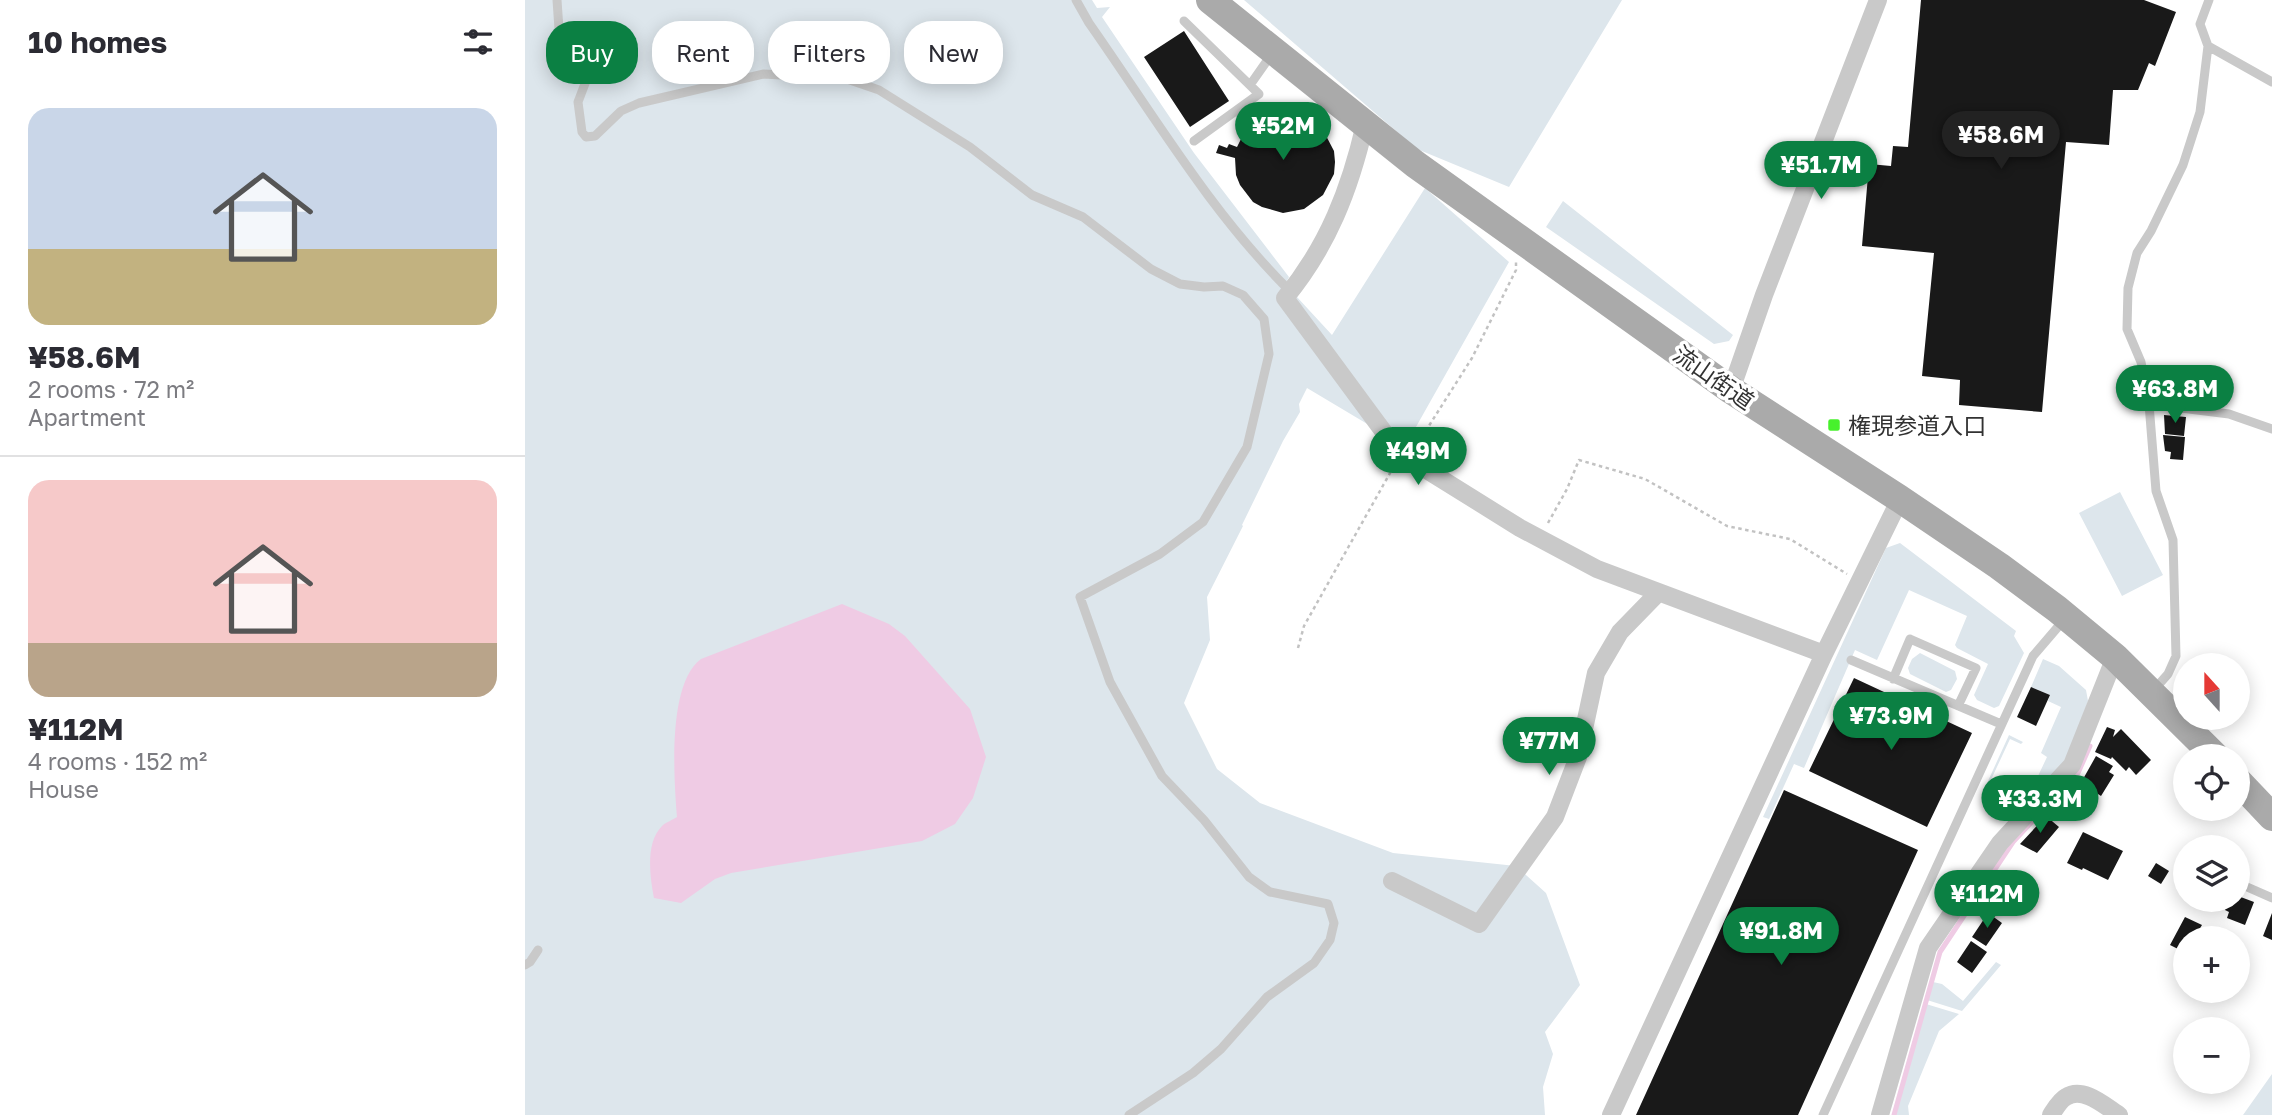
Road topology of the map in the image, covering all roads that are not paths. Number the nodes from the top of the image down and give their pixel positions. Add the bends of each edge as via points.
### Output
1 (557, 0) edge
2 (1076, 0) edge
3 (1210, 0) edge
4 (1878, 0) edge
5 (2209, 0) edge
6 (558, 21) edge
7 (1184, 21) dead end
8 (2208, 46) junction
9 (1273, 52) junction
10 (2272, 82) edge
11 (585, 84) edge
12 (1250, 85) junction
13 (1364, 124) junction
14 (1195, 141) dead end
15 (1291, 292) junction
16 (1731, 390) junction
17 (2149, 404) junction
18 (2272, 429) edge
19 (1901, 499) junction
20 (1658, 593) junction
21 (2066, 617) junction
22 (1824, 654) junction
23 (2115, 657) junction
24 (1851, 660) dead end
25 (1893, 679) junction
26 (2152, 692) junction
27 (1958, 705) junction
28 (2001, 724) junction
29 (2203, 744) edge
30 (2250, 794) edge
31 (2272, 817) edge
32 (1392, 881) dead end
33 (2250, 888) edge
34 (2272, 898) edge
35 (538, 950) dead end
36 (525, 965) edge
37 (1129, 1115) edge
38 (1611, 1115) edge
39 (1823, 1115) edge
40 (1880, 1115) edge
41 (2051, 1115) edge
42 (2119, 1115) edge

1 - 6 lane
2 - 15 lane via 1215,204
3 - 9 main road, 流山街道
4 - 16 street
5 - 8 lane via 2200,24
7 - 12 lane
8 - 10 lane
8 - 17 lane via 2200,112 2183,165 2137,253 2128,288 2127,329 2141,362
9 - 12 lane
9 - 13 main road, 流山街道
11 - 37 lane via 578,102 586,137 595,136 621,111 639,103 764,74 847,79 868,86 970,147 1032,195 1083,217 1151,269 1180,284 1223,286 1243,296 1264,319 1269,354 1247,446 1203,522 1160,554 1080,597 1110,682 1162,776 1249,877 1269,892 1328,904 1334,923 1330,940 1314,963 1267,997 1193,1073
12 - 14 lane via 1259,94
13 - 15 street via 1339,211
13 - 16 main road, 流山街道
15 - 20 street via 1285,298 1385,435 1406,454 1539,538 1597,569
16 - 19 main road, 流山街道
17 - 18 lane via 2229,414
17 - 26 lane via 2156,491 2173,540 2176,656
19 - 21 main road, 流山街道
19 - 22 street
20 - 22 street
20 - 32 street via 1620,632 1596,673 1578,757 1555,817 1479,924
21 - 23 main road, 流山街道
21 - 28 lane via 2033,656
22 - 38 street
23 - 26 main road, 流山街道
23 - 40 street via 2072,765 2000,843 1929,948
24 - 25 lane
25 - 27 lane
25 - 27 lane via 1910,639 1976,668
26 - 29 main road, 流山街道
27 - 28 lane
28 - 39 lane
30 - 31 main road
33 - 34 lane
35 - 36 lane
41 - 42 street via 2064,1097 2074,1094 2085,1094

